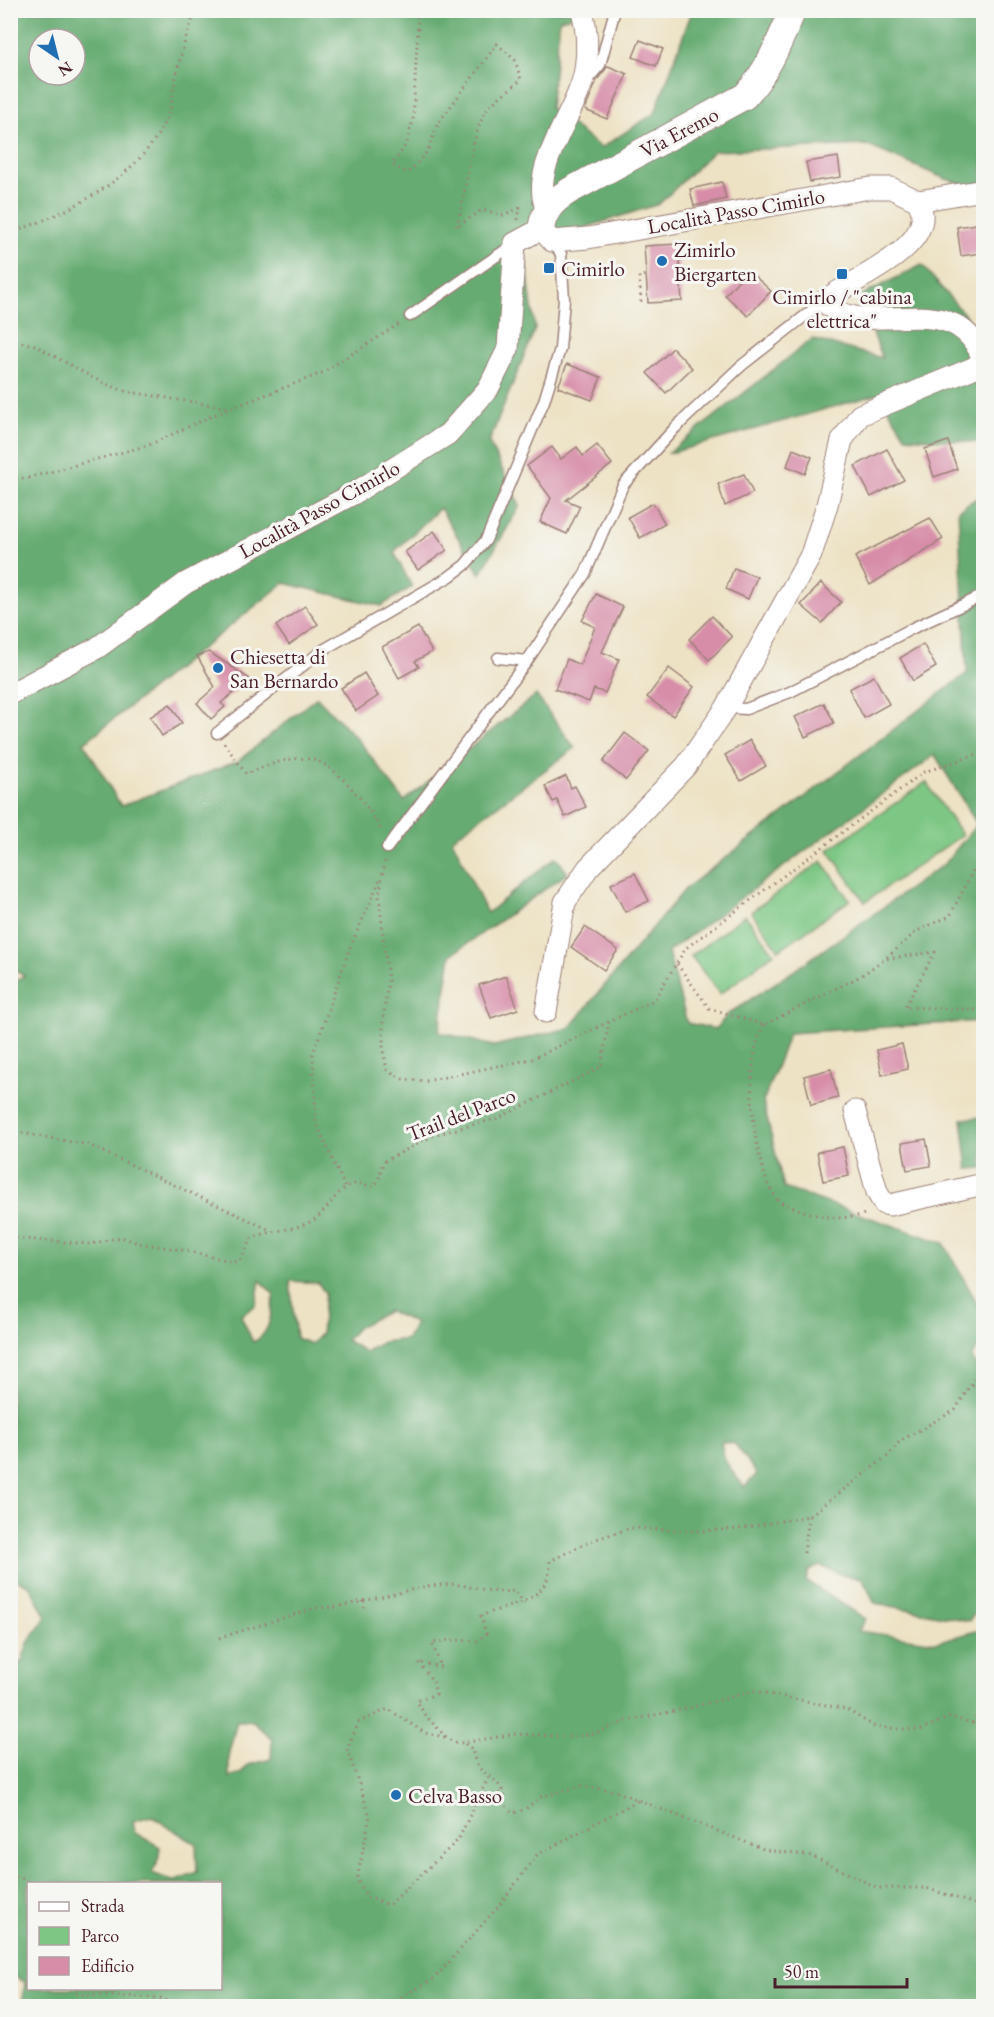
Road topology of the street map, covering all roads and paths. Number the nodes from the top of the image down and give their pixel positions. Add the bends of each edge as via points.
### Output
1 (196, 10) edge
2 (416, 10) edge
3 (582, 10) edge
4 (615, 10) edge
5 (793, 10) edge
6 (579, 89) junction
7 (984, 190) edge
8 (918, 201) junction
9 (547, 227) junction
10 (10, 233) edge
11 (515, 243) junction
12 (646, 275) dead end
13 (824, 301) junction
14 (641, 302) dead end
15 (410, 316) joint
16 (10, 340) edge
17 (983, 361) edge
18 (231, 408) junction
19 (10, 479) edge
20 (984, 595) edge
21 (498, 658) dead end
22 (527, 661) junction
23 (10, 694) edge
24 (726, 708) junction
25 (217, 733) joint
26 (984, 752) edge
27 (387, 848) junction
28 (984, 849) edge
29 (384, 870) junction
30 (885, 959) junction
31 (678, 964) junction
32 (984, 1010) edge
33 (546, 1012) dead end
34 (609, 1022) junction
35 (764, 1025) junction
36 (855, 1111) dead end
37 (10, 1131) edge
38 (984, 1184) edge
39 (346, 1188) junction
40 (890, 1205) junction
41 (272, 1231) junction
42 (10, 1238) edge
43 (984, 1363) edge
44 (984, 1383) edge
45 (972, 1385) junction
46 (809, 1516) junction
47 (804, 1553) dead end
48 (363, 1601) junction
49 (524, 1603) junction
50 (364, 1608) dead end
51 (219, 1638) dead end
52 (984, 1707) edge
53 (984, 1715) edge
54 (972, 1723) junction
55 (984, 1726) edge
56 (447, 1738) junction
57 (463, 1743) junction
58 (488, 1778) junction
59 (639, 1800) junction
60 (10, 1875) edge
61 (27, 1882) edge
62 (984, 1907) edge
63 (76, 1990) edge
64 (179, 2007) edge
65 (385, 2007) edge

1 - 10 path via 188,28 169,112 151,144 120,177 74,205
2 - 11 path via 413,120 407,143 392,165 408,173 427,152 439,122 497,44 515,60 521,80 489,108 478,130 456,227 482,210 503,215 520,208
3 - 6 street via 586,25 585,71
4 - 6 lane via 600,65
5 - 9 street, Via Eremo via 757,84 745,96 552,202
6 - 9 street via 546,168 541,192
7 - 8 street
8 - 9 street, Località Passo Cimirlo via 891,188 870,188 588,237
8 - 13 street via 921,225 908,244
9 - 11 street, Località Passo Cimirlo
9 - 25 lane via 561,254 564,299 560,349 544,401 486,540 449,577 323,651
11 - 15 lane, Località Passo Cimirlo
11 - 23 street, Località Passo Cimirlo via 508,349 488,389 448,434 353,494 186,583 97,648
12 - 14 path via 639,276
13 - 17 street via 845,315 920,317 957,324 971,335
13 - 22 lane via 741,366 676,427 623,485 585,574
15 - 18 path via 322,373
16 - 18 path via 34,345 124,392
17 - 24 street via 860,415 842,440 811,555
18 - 19 path via 149,445
20 - 24 lane via 790,692 746,709
21 - 22 lane
22 - 27 lane
24 - 33 street via 686,766 583,873 564,902
25 - 27 path via 246,774 279,762 312,759 334,772 368,807
26 - 31 path via 924,772 686,948
27 - 29 path
28 - 30 path via 951,916 916,931
29 - 34 path via 379,896 388,981 383,1030 387,1070 403,1079 426,1081 532,1059
29 - 39 path via 349,950 313,1054 316,1123
30 - 32 path via 935,952 905,1007
30 - 35 path via 859,977
31 - 34 path via 654,1000
31 - 35 path via 709,1008
34 - 39 path, Trail del Parco via 602,1067 499,1118 434,1135 383,1162 381,1178 375,1185
35 - 40 path via 755,1040 752,1110 765,1177 778,1201 825,1219 856,1217
36 - 40 street via 879,1200
37 - 41 path via 89,1145
38 - 40 street
39 - 41 path via 310,1222
41 - 42 path via 252,1238 241,1259 234,1262 121,1237 91,1244
43 - 45 path
44 - 45 path
45 - 46 path via 955,1410 900,1441 889,1455
46 - 47 path
46 - 49 path via 739,1529 631,1528 592,1540 550,1561 546,1586
48 - 49 path via 454,1584 514,1592
48 - 50 path
48 - 51 path via 315,1608
49 - 56 path via 481,1616 486,1634 478,1641 432,1643 441,1667 418,1662 433,1681 436,1694 417,1701
52 - 54 path
53 - 54 path
54 - 55 path
54 - 57 path via 950,1718 920,1730 875,1727 846,1709 754,1691 626,1721 596,1733 573,1737 515,1734
56 - 57 path
56 - 58 path via 425,1733 388,1708 359,1722 347,1749 370,1816 357,1879 368,1897 389,1905 458,1840
57 - 58 path via 472,1749 475,1764
58 - 59 path via 498,1783 503,1803 513,1813 541,1797 581,1786 615,1791
59 - 62 path via 766,1850 812,1856 878,1888 926,1888
59 - 65 path via 537,1855 497,1908 434,1979
60 - 61 path
63 - 64 path via 76,1994 160,1998

